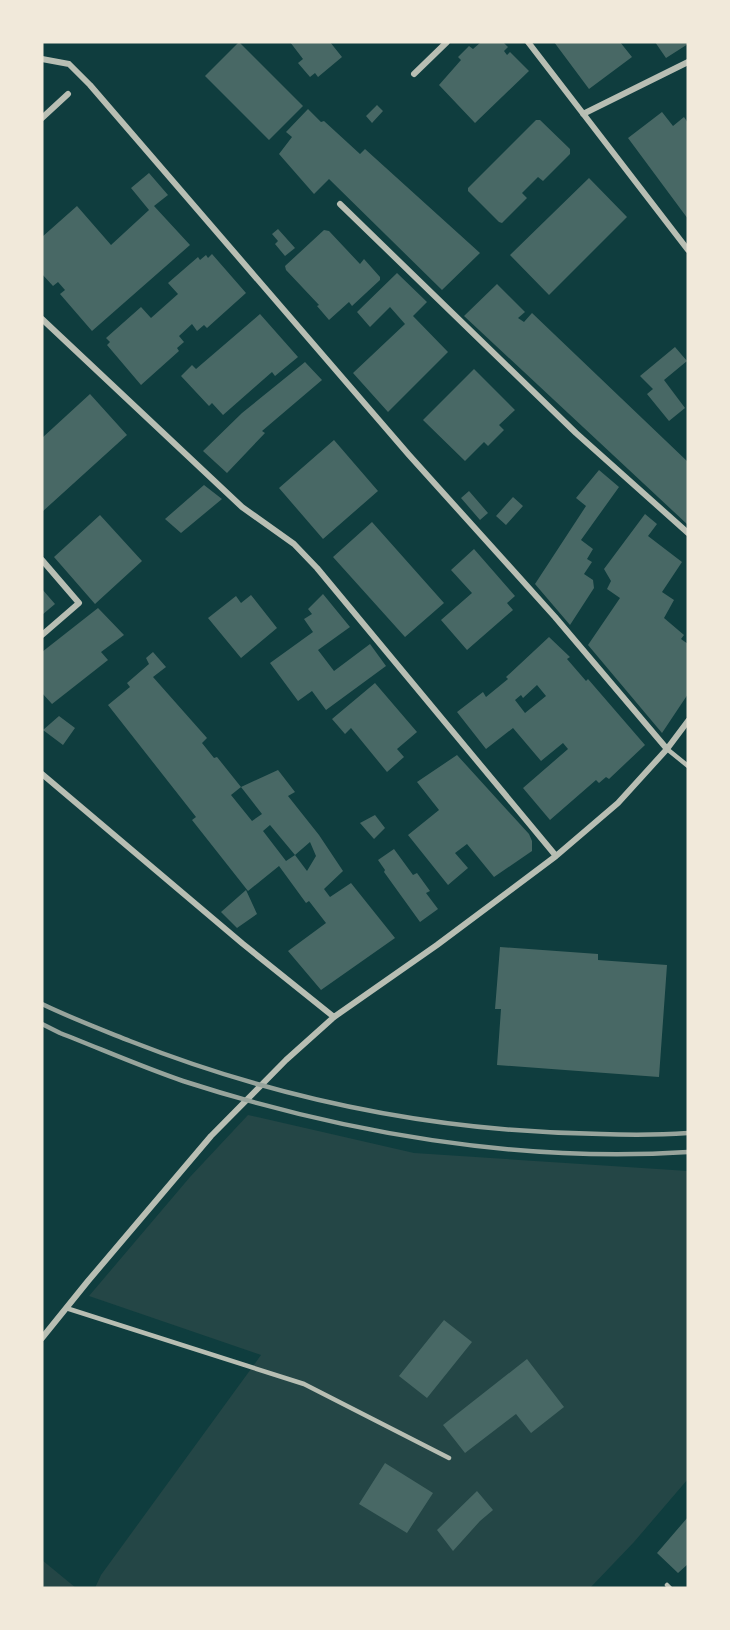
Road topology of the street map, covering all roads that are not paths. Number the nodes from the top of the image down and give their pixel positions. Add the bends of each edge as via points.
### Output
1 (447, 42) edge
2 (528, 42) edge
3 (42, 59) edge
4 (688, 62) edge
5 (414, 75) dead end
6 (68, 94) dead end
7 (584, 114) junction
8 (42, 118) edge
9 (340, 204) dead end
10 (688, 250) edge
11 (42, 319) edge
12 (688, 533) edge
13 (42, 560) edge
14 (42, 635) edge
15 (688, 721) edge
16 (667, 749) junction
17 (688, 766) edge
18 (42, 774) edge
19 (556, 856) junction
20 (334, 1017) junction
21 (66, 1308) junction
22 (42, 1338) edge
23 (449, 1458) dead end

1 - 5 street
2 - 7 street
3 - 16 street via 69,64 90,85
4 - 7 street
6 - 8 street
7 - 10 street
9 - 12 street via 576,433
11 - 19 street via 242,507 294,544 317,568
13 - 14 street via 79,603
15 - 16 street
16 - 17 lane
16 - 19 street via 618,803
18 - 20 street
19 - 20 street
20 - 21 street via 211,1136
21 - 22 street
21 - 23 lane via 304,1384

